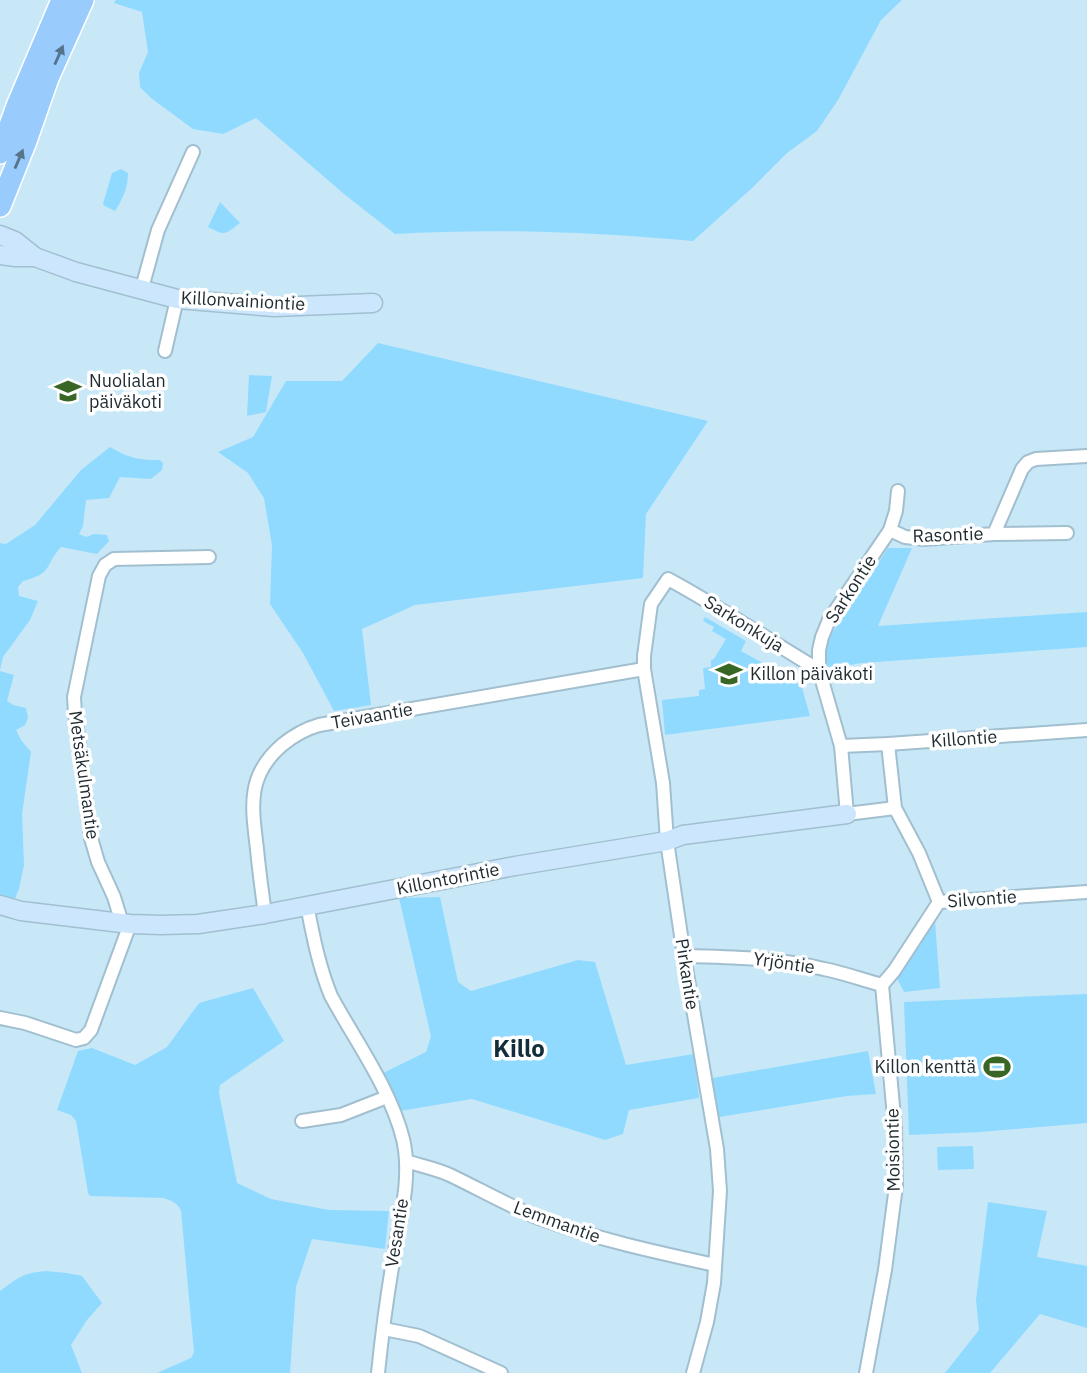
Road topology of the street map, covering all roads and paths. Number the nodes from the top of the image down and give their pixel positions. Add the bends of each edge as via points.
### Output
1 (62, 0) edge
2 (83, 0) edge
3 (192, 152) dead end
4 (0, 153) edge
5 (0, 206) edge
6 (0, 235) edge
7 (0, 255) edge
8 (35, 257) junction
9 (142, 288) junction
10 (177, 299) junction
11 (373, 303) dead end
12 (165, 351) dead end
13 (1087, 456) edge
14 (898, 491) dead end
15 (890, 530) junction
16 (1068, 533) dead end
17 (995, 534) junction
18 (209, 557) dead end
19 (668, 579) joint
20 (644, 669) junction
21 (819, 670) junction
22 (1087, 730) edge
23 (888, 744) junction
24 (841, 746) junction
25 (895, 808) junction
26 (847, 814) junction
27 (667, 841) junction
28 (1087, 892) edge
29 (939, 902) junction
30 (0, 905) edge
31 (307, 905) junction
32 (265, 914) junction
33 (126, 923) junction
34 (684, 956) junction
35 (882, 985) junction
36 (0, 1018) edge
37 (387, 1097) junction
38 (302, 1121) dead end
39 (406, 1161) junction
40 (715, 1265) junction
41 (384, 1329) junction
42 (378, 1373) edge
43 (500, 1373) edge
44 (693, 1373) edge
45 (866, 1373) edge

1 - 4 main road
5 -> 2 main road
3 - 9 street via 158,229
6 - 8 street, Killonvainiontie
7 - 8 street, Killonvainiontie
8 - 9 street, Killonvainiontie
9 - 10 street, Killonvainiontie
10 - 11 street, Killonvainiontie via 274,307
10 - 12 street
13 - 17 street, Rasontie via 1028,462
14 - 15 street, Sarkontie
15 - 17 street, Rasontie via 924,540
15 - 21 street, Sarkontie via 829,620 819,650
16 - 17 street
18 - 33 street, Metsäkulmantie via 114,559 99,576 74,697 75,713 91,837
19 - 20 street, Pirkantie via 651,604
19 - 21 street, Sarkonkuja
20 - 27 street, Pirkantie via 663,783
20 - 32 street, Teivaantie via 319,725 289,739 264,763 254,793
21 - 24 street, Sarkontie
22 - 23 street, Killontie
23 - 24 street, Killontie
23 - 25 street
24 - 26 street, Sarkontie
25 - 26 street, Killontorintie
25 - 29 street, Silvontie
26 - 27 street, Killontorintie via 683,835
27 - 31 street, Killontorintie
27 - 34 street, Pirkantie
28 - 29 street, Silvontie
29 - 35 street
30 - 33 street, Killontorintie
31 - 32 street, Killontorintie
31 - 37 street, Vesantie via 327,986
32 - 33 street, Killontorintie via 198,924
33 - 36 street via 91,1030 84,1038 76,1040
34 - 35 street, Yrjöntie via 754,958 824,969
34 - 40 street, Pirkantie via 717,1149 720,1191
35 - 45 street, Moisiontie via 896,1178
37 - 38 street via 341,1115
37 - 39 street, Vesantie
39 - 40 street, Lemmantie via 450,1175 502,1202 574,1230
39 - 41 street, Vesantie
40 - 44 street, Pirkantie via 707,1322
41 - 42 street, Vesantie
41 - 43 street via 419,1336

